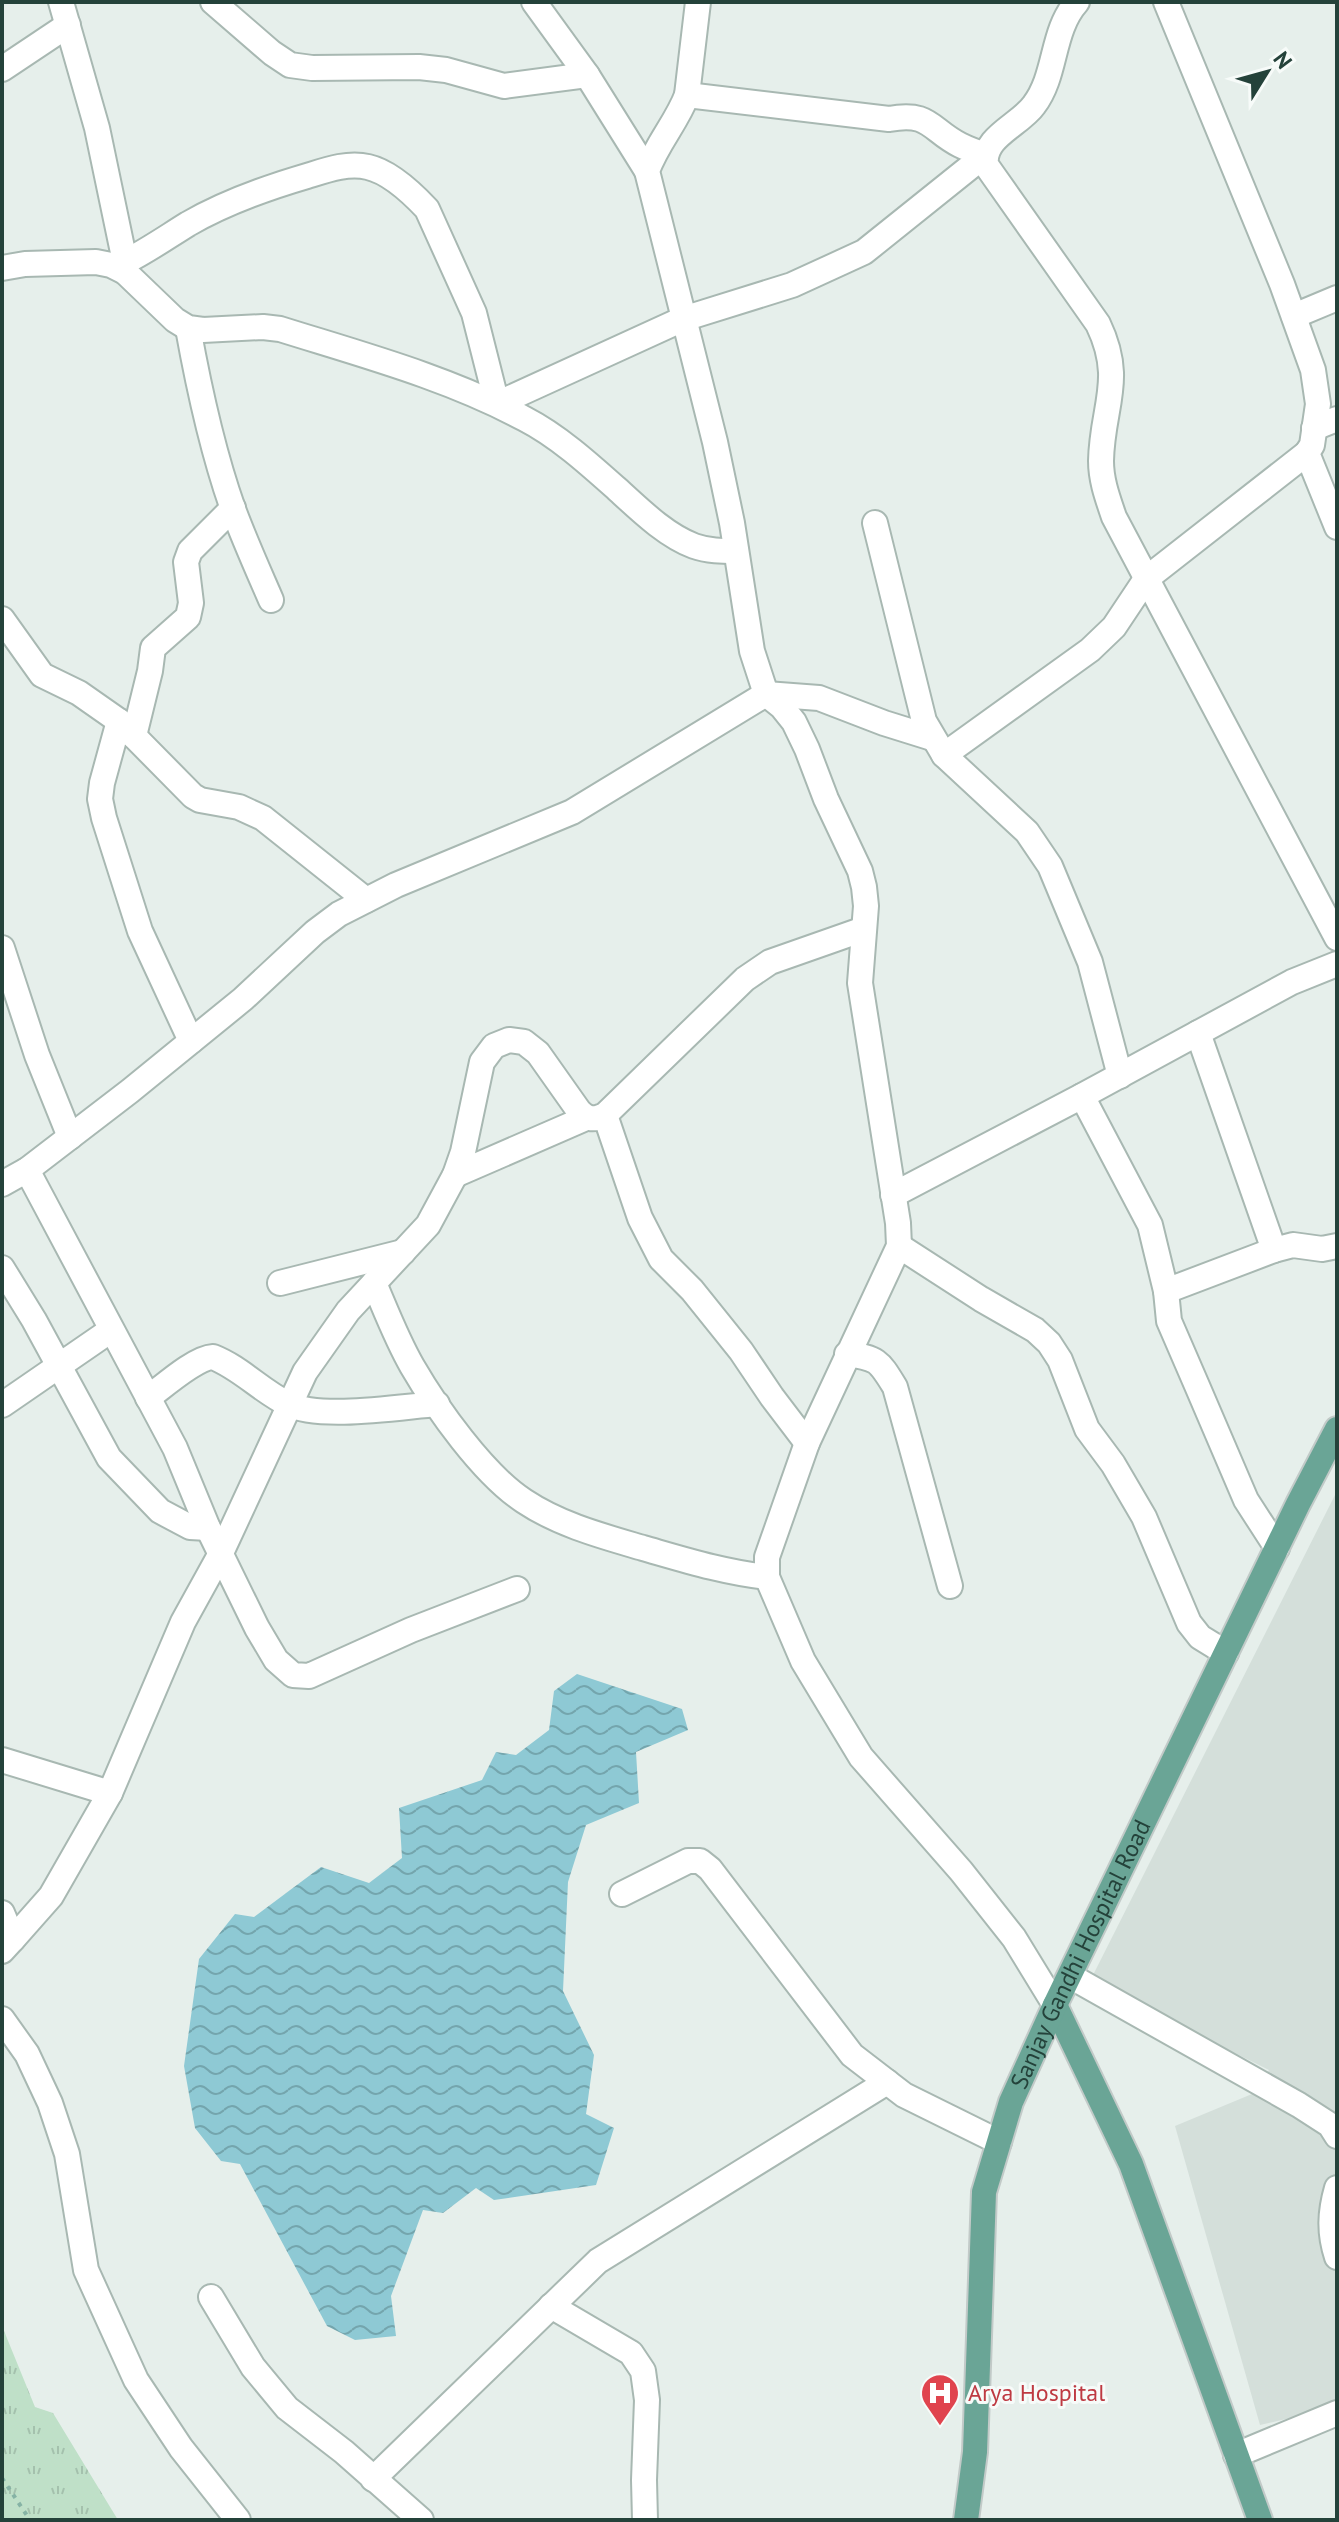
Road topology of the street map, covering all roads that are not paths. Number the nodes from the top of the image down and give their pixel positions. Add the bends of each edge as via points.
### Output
1 (61, 2) edge
2 (213, 2) edge
3 (534, 2) edge
4 (698, 2) edge
5 (1077, 2) edge
6 (1166, 2) edge
7 (68, 25) junction
8 (2, 69) edge
9 (587, 75) junction
10 (687, 95) junction
11 (985, 155) junction
12 (647, 171) junction
13 (125, 267) junction
14 (2, 268) edge
15 (1337, 298) edge
16 (1294, 316) junction
17 (683, 319) junction
18 (188, 328) junction
19 (497, 404) junction
20 (1326, 423) edge
21 (1307, 453) junction
22 (233, 508) junction
23 (875, 523) dead end
24 (1337, 527) edge
25 (736, 551) junction
26 (1146, 579) junction
27 (271, 600) dead end
28 (2, 619) edge
29 (766, 694) junction
30 (126, 729) junction
31 (938, 746) junction
32 (366, 900) junction
33 (864, 929) junction
34 (1337, 938) edge
35 (2, 948) edge
36 (1337, 964) edge
37 (1198, 1033) junction
38 (191, 1041) junction
39 (1120, 1076) junction
40 (1082, 1096) junction
41 (596, 1117) junction
42 (70, 1137) junction
43 (27, 1170) junction
44 (455, 1175) junction
45 (2, 1184) edge
46 (893, 1195) junction
47 (899, 1246) junction
48 (1337, 1246) edge
49 (1274, 1250) junction
50 (403, 1252) junction
51 (2, 1268) edge
52 (280, 1283) dead end
53 (374, 1283) junction
54 (1166, 1291) junction
55 (111, 1330) junction
56 (847, 1354) junction
57 (60, 1367) junction
58 (148, 1398) junction
59 (437, 1404) junction
60 (2, 1405) edge
61 (289, 1405) junction
62 (1337, 1429) edge
63 (807, 1443) junction
64 (208, 1528) junction
65 (1277, 1548) junction
66 (220, 1555) junction
67 (767, 1577) junction
68 (950, 1586) dead end
69 (517, 1589) dead end
70 (1226, 1653) junction
71 (2, 1760) edge
72 (110, 1793) junction
73 (622, 1894) dead end
74 (2, 1913) edge
75 (8, 1945) edge
76 (1070, 1976) junction
77 (1055, 2005) junction
78 (2, 2019) edge
79 (887, 2082) junction
80 (1337, 2136) edge
81 (999, 2142) junction
82 (1337, 2188) edge
83 (1337, 2257) edge
84 (211, 2297) dead end
85 (551, 2306) junction
86 (1337, 2413) edge
87 (1236, 2455) junction
88 (373, 2479) junction
89 (227, 2516) edge
90 (421, 2520) edge
91 (645, 2520) edge
92 (966, 2520) edge
93 (1260, 2520) edge

1 - 7 street
2 - 9 street via 290,65 419,67 504,86
3 - 9 street
4 - 10 street
5 - 11 street via 1063,23 1043,91
6 - 16 street
7 - 8 street
7 - 13 street via 97,128
9 - 12 street
10 - 11 street via 889,119 906,116 930,122 958,144
10 - 12 street
11 - 17 street via 864,252 792,285
11 - 26 street via 986,165 1108,345 1112,387 1101,463 1104,490
12 - 17 street
13 - 14 street via 96,262
13 - 18 street
13 - 19 street via 189,224 257,191 335,168 370,167 427,209 474,313
15 - 16 street
16 - 20 street
17 - 19 street
17 - 25 street
18 - 19 street via 280,329
18 - 22 street
19 - 25 street via 591,465 667,531 699,548
20 - 21 street
21 - 24 street
21 - 26 street
22 - 27 street
22 - 30 street via 190,551 186,568 191,611 153,648 150,671
23 - 31 street via 924,721
25 - 29 street via 752,651
26 - 31 street via 1114,627 1090,650
26 - 34 street
28 - 30 street via 42,675 79,693
29 - 31 street via 819,698
29 - 32 street via 572,812
29 - 33 street via 794,722 860,871
30 - 32 street via 193,796 263,818
30 - 38 street via 100,799 140,931
31 - 39 street via 1027,832 1050,866 1090,962
32 - 38 street via 315,932
33 - 41 street via 770,962 745,979
33 - 46 street via 861,998
35 - 42 street
36 - 37 street
37 - 39 street
37 - 49 street
38 - 42 street
39 - 40 street
40 - 46 street
40 - 54 street via 1150,1225
41 - 44 street
41 - 44 street via 524,1042 494,1046 482,1062
41 - 63 street via 661,1259 741,1351
42 - 43 street
43 - 45 street
43 - 55 street
44 - 50 street via 428,1225
46 - 47 street
47 - 56 street
47 - 70 street via 1049,1343 1087,1429 1144,1517 1189,1623
48 - 49 street
49 - 54 street
50 - 52 street
50 - 53 street
51 - 57 street
53 - 59 street via 412,1365
53 - 61 street via 329,1335
54 - 65 street via 1169,1321 1246,1500
55 - 57 street
55 - 58 street
56 - 63 street
56 - 68 street via 870,1357 895,1387
57 - 60 street
57 - 64 street via 97,1440 123,1475 160,1511 190,1527
58 - 61 street via 213,1357
58 - 64 street
59 - 61 street via 331,1412
59 - 67 street via 497,1480 552,1517 727,1573
61 - 66 street
62 - 65 main road, Sanjay Gandhi Hospital Road
63 - 67 street via 767,1557
64 - 66 street
65 - 70 main road, Sanjay Gandhi Hospital Road
66 - 69 street via 276,1660 293,1675 309,1676
66 - 72 street via 183,1622
67 - 77 street via 803,1661 861,1757 1014,1938
70 - 76 main road, Sanjay Gandhi Hospital Road
71 - 72 street
72 - 75 street via 51,1896
73 - 79 street via 688,1861 700,1861 852,2055
74 - 75 street
76 - 77 main road, Sanjay Gandhi Hospital Road
76 - 80 street via 1299,2105 1330,2125
77 - 81 main road, Sanjay Gandhi Hospital Road via 1011,2102
77 - 87 main road via 1131,2164
78 - 89 street via 27,2054 50,2103 67,2154 86,2270 136,2380
79 - 81 street
79 - 85 street via 598,2261
81 - 92 main road, Sanjay Gandhi Hospital Road via 984,2192 975,2452
82 - 83 street via 1331,2212
84 - 88 street via 253,2367 287,2408
85 - 88 street
85 - 91 street via 631,2353 643,2371
86 - 87 street
87 - 93 main road
88 - 90 street

